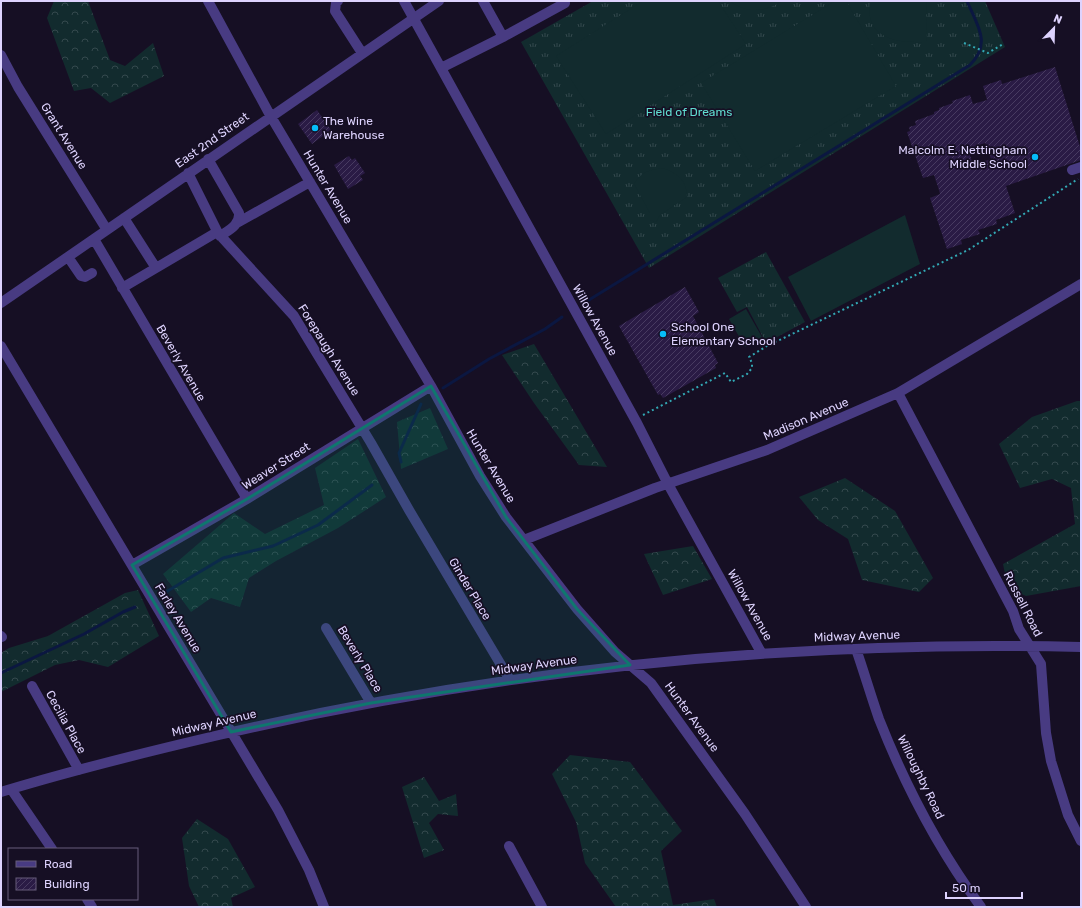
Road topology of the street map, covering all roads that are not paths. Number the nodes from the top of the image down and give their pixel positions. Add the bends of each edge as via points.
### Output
1 (208, 1) edge
2 (338, 1) edge
3 (404, 1) edge
4 (439, 1) edge
5 (564, 1) edge
6 (487, 3) edge
7 (414, 18) junction
8 (503, 36) junction
9 (362, 54) junction
10 (1, 55) edge
11 (441, 68) junction
12 (270, 116) junction
13 (208, 159) junction
14 (188, 173) junction
15 (310, 182) junction
16 (124, 218) junction
17 (237, 223) junction
18 (107, 230) junction
19 (219, 234) junction
20 (94, 239) junction
21 (68, 257) junction
22 (156, 268) junction
23 (92, 273) dead end
24 (1081, 284) edge
25 (122, 288) junction
26 (1, 303) edge
27 (1, 346) edge
28 (431, 386) junction
29 (898, 393) junction
30 (362, 428) junction
31 (668, 484) junction
32 (247, 500) junction
33 (409, 510) joint
34 (524, 540) junction
35 (132, 564) junction
36 (326, 628) dead end
37 (1029, 646) junction
38 (1081, 647) edge
39 (856, 649) junction
40 (762, 654) junction
41 (630, 665) junction
42 (510, 680) junction
43 (32, 686) dead end
44 (371, 703) junction
45 (231, 732) junction
46 (79, 770) junction
47 (11, 789) junction
48 (1, 792) edge
49 (1081, 841) edge
50 (509, 846) dead end
51 (51, 848) edge
52 (540, 906) edge
53 (324, 907) edge
54 (806, 907) edge
55 (980, 907) edge

1 - 12 street, Hunter Avenue
2 - 9 street via 335,11
3 - 7 street, Willow Avenue
4 - 7 street, East 2nd Street
5 - 8 street via 565,3
6 - 8 street
7 - 9 street, East 2nd Street
7 - 11 street, Willow Avenue
8 - 11 street
9 - 12 street, East 2nd Street
10 - 18 street, Grant Avenue via 18,87
11 - 31 street, Willow Avenue via 637,423
12 - 13 street, East 2nd Street
12 - 15 street, Hunter Avenue
13 - 14 street, East 2nd Street
13 - 17 street via 239,213
14 - 16 street, East 2nd Street
14 - 19 street, Forepaugh Avenue
15 - 17 street
15 - 28 street, Hunter Avenue
16 - 18 street, East 2nd Street
16 - 22 street
17 - 19 street
18 - 20 street, East 2nd Street
19 - 22 street
19 - 30 street, Forepaugh Avenue via 294,316
20 - 21 street, East 2nd Street
20 - 25 street, Beverly Avenue
21 - 23 street via 81,276 85,277
21 - 26 street, East 2nd Street
22 - 25 street
24 - 29 street, Madison Avenue
25 - 32 street, Beverly Avenue
27 - 35 street, Farley Avenue
28 - 30 street, Weaver Street
28 - 34 street, Hunter Avenue via 480,476
29 - 31 street, Madison Avenue via 767,450
29 - 37 street, Russell Road
30 - 32 street, Weaver Street
30 - 33 street, Forepaugh Avenue
31 - 34 street, Madison Avenue
31 - 40 street, Willow Avenue
32 - 35 street, Weaver Street
33 - 42 street, Ginder Place
34 - 41 street, Hunter Avenue via 577,608 615,652
35 - 45 street, Farley Avenue
36 - 44 street, Beverly Place
37 - 38 street, Midway Avenue
37 - 39 street, Midway Avenue
37 - 49 street, Russell Road via 1041,664 1046,733 1051,761 1068,815
39 - 40 street, Midway Avenue
39 - 55 street, Willoughby Road via 879,718 908,785 961,880
40 - 41 street, Midway Avenue
41 - 42 street, Midway Avenue
41 - 54 street, Hunter Avenue via 651,683 745,814
42 - 44 street, Midway Avenue
43 - 46 street, Cecilia Place
44 - 45 street, Midway Avenue
45 - 46 street, Midway Avenue
45 - 53 street, Farley Avenue via 294,838
46 - 47 street, Midway Avenue
47 - 48 street, Midway Avenue
47 - 51 street
50 - 52 street

